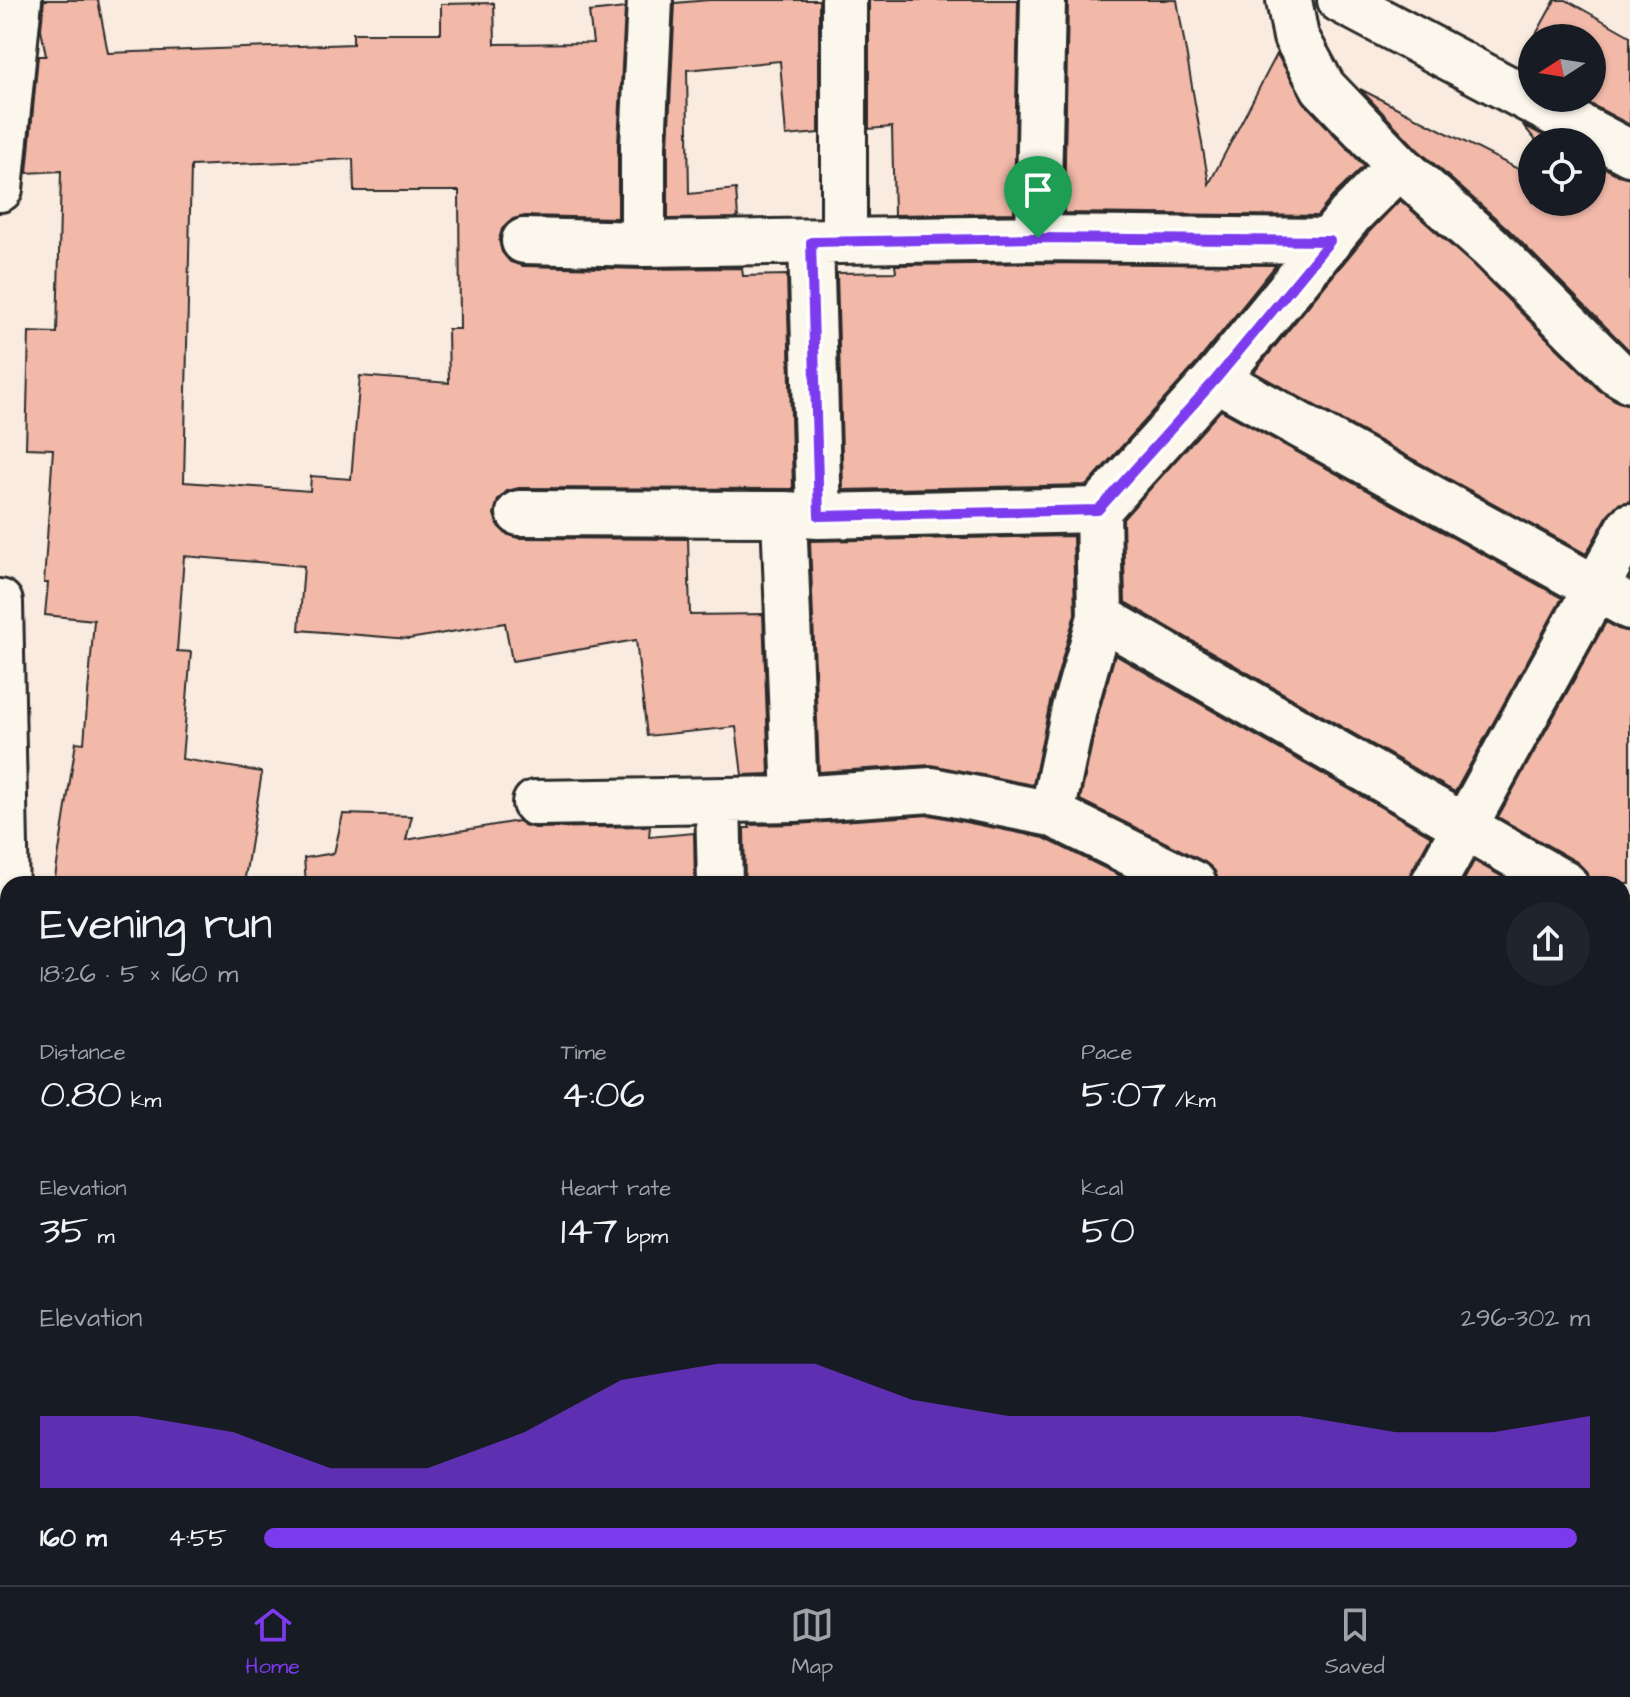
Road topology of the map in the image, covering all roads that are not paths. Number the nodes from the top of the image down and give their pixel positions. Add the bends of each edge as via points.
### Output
1 (19, 0) edge
2 (650, 0) edge
3 (844, 0) edge
4 (1043, 0) edge
5 (1289, 0) edge
6 (1340, 0) edge
7 (1630, 153) edge
8 (1399, 166) junction
9 (0, 189) edge
10 (1038, 238) junction
11 (524, 241) dead end
12 (828, 241) junction
13 (1330, 241) junction
14 (643, 244) junction
15 (1216, 379) junction
16 (1630, 380) edge
17 (1098, 510) junction
18 (519, 513) dead end
19 (802, 515) junction
20 (1630, 526) edge
21 (1613, 598) edge
22 (0, 602) edge
23 (1100, 617) junction
24 (795, 799) junction
25 (718, 801) junction
26 (535, 803) dead end
27 (1052, 814) junction
28 (1465, 827) junction
29 (7, 876) edge
30 (720, 876) edge
31 (1178, 876) edge
32 (1437, 876) edge
33 (1551, 876) edge

1 - 9 street
2 - 14 street
3 - 12 street
4 - 10 street
5 - 8 street via 1296,37 1323,87
6 - 7 street
8 - 13 street
8 - 16 street
10 - 12 street
10 - 13 street
11 - 14 street
12 - 14 street
12 - 19 street
13 - 15 street
15 - 17 street
15 - 21 street
17 - 19 street
17 - 23 street
18 - 19 street
19 - 24 street
20 - 21 street
21 - 28 street
22 - 29 street
23 - 27 street
23 - 28 street
24 - 25 street
24 - 27 street via 932,790
25 - 26 street
25 - 30 street
27 - 31 street
28 - 32 street
28 - 33 street

